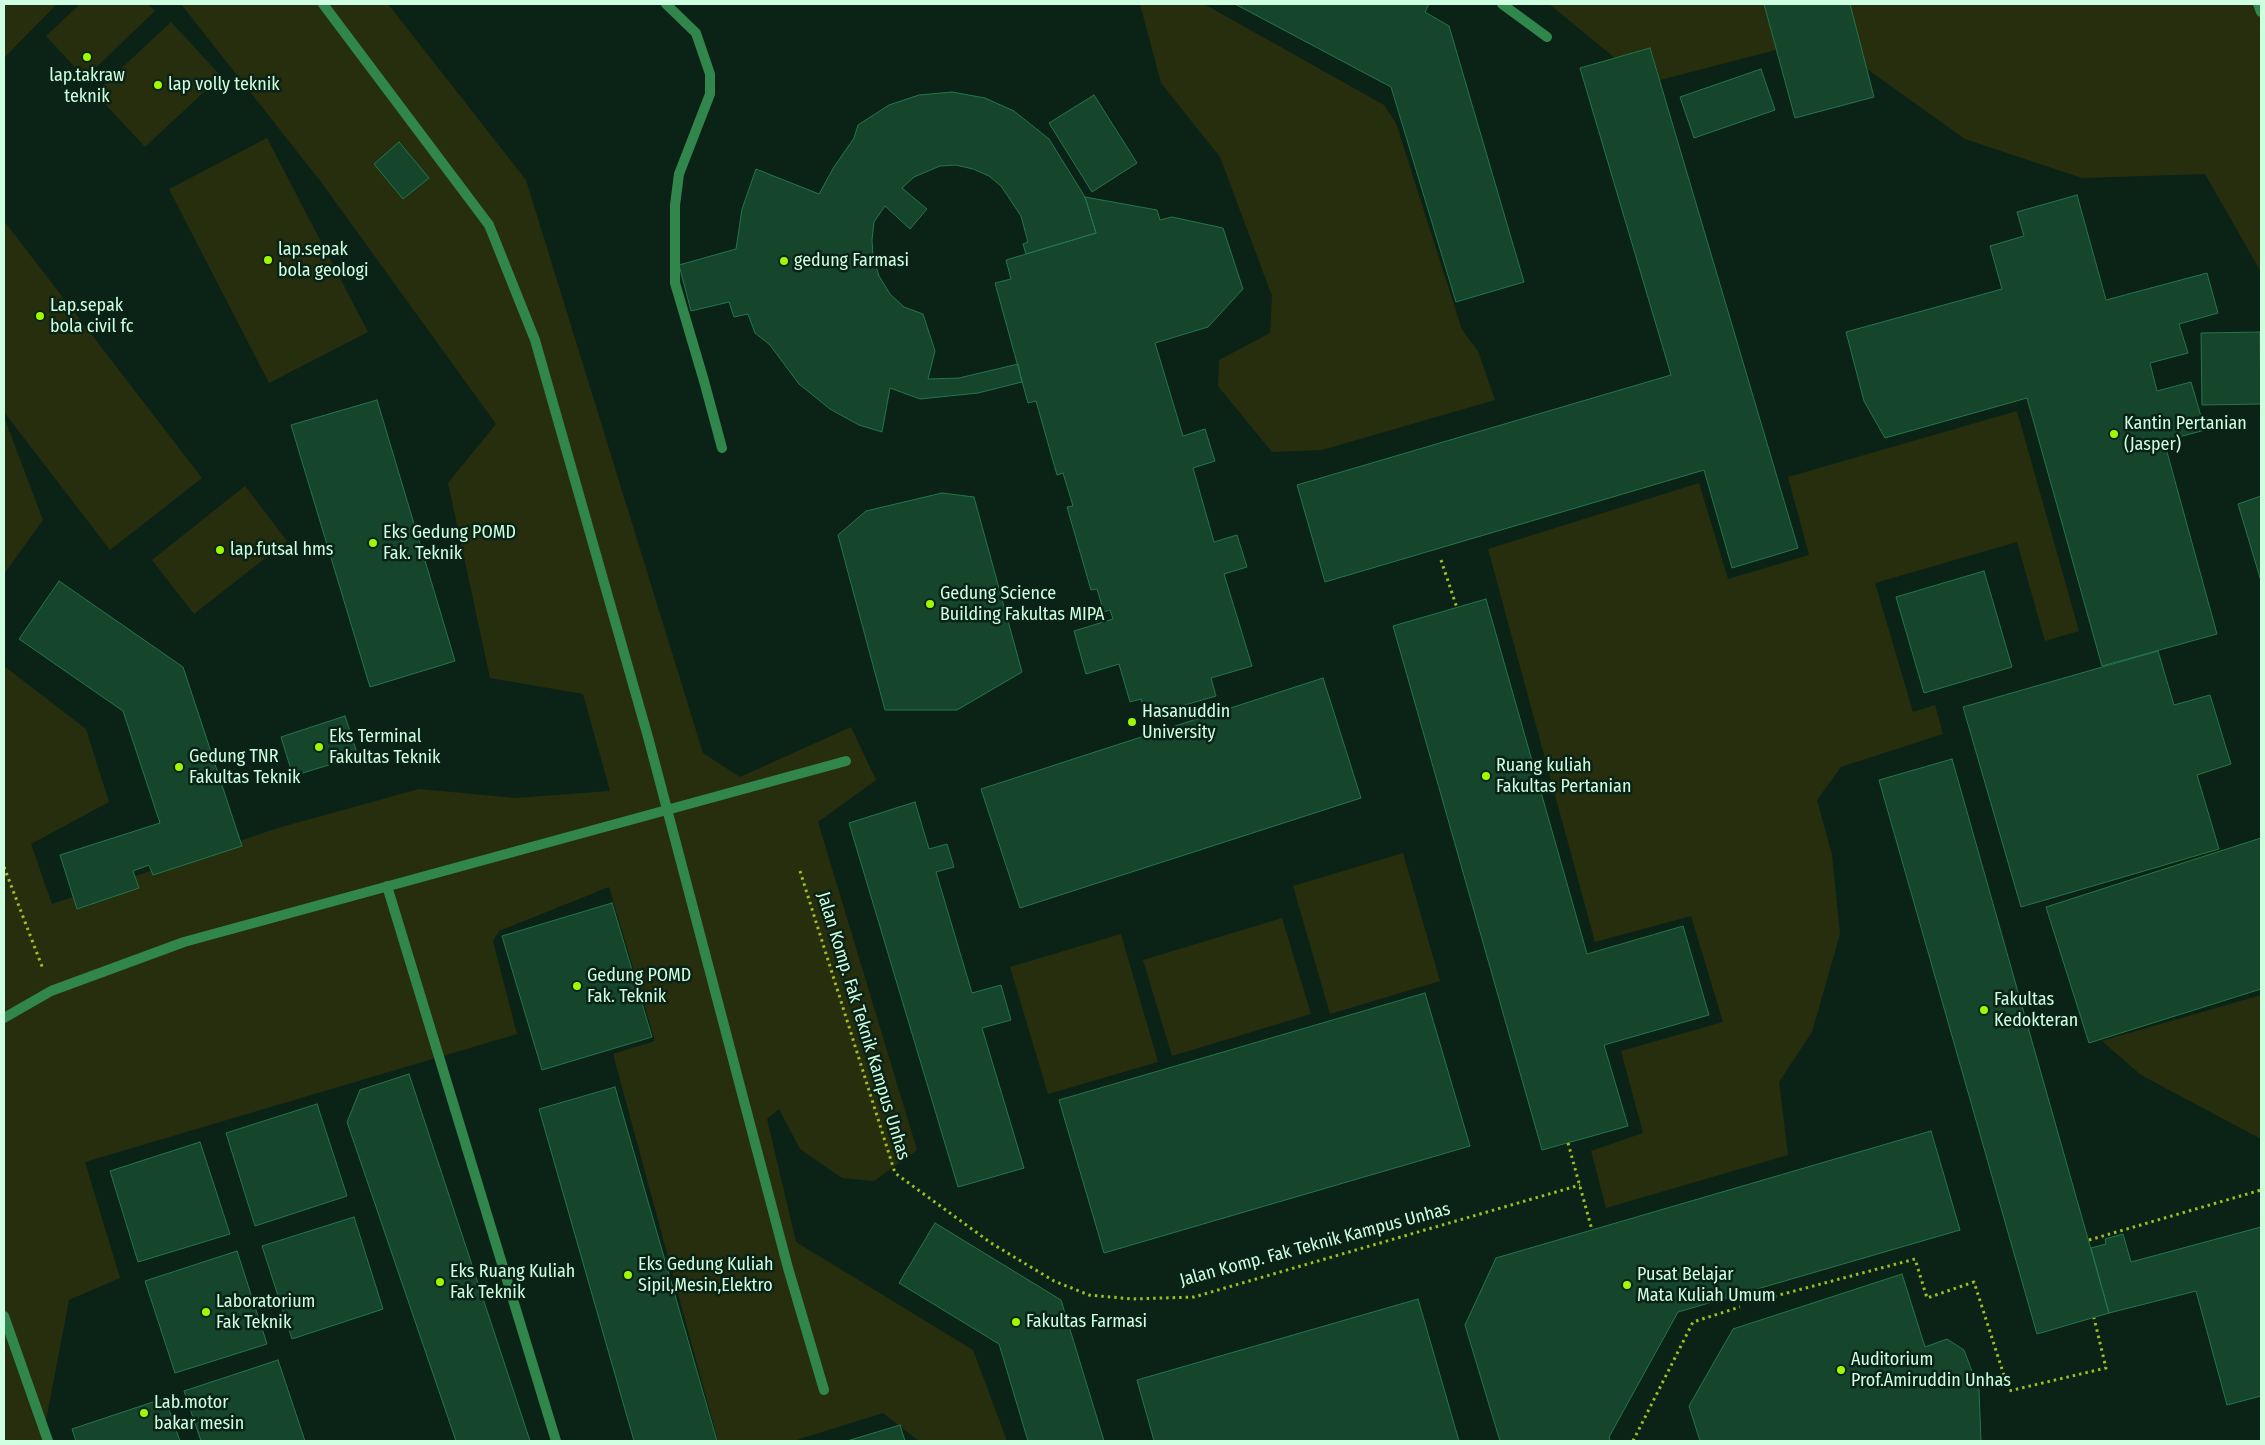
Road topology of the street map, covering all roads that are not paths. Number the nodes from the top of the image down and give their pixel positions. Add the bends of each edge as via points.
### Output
1 (322, 4) edge
2 (666, 4) edge
3 (1502, 4) edge
4 (2258, 4) edge
5 (2261, 12) edge
6 (1547, 37) dead end
7 (722, 448) dead end
8 (846, 761) dead end
9 (667, 811) junction
10 (387, 886) junction
11 (4, 1018) edge
12 (4, 1316) edge
13 (824, 1390) dead end
14 (48, 1441) edge
15 (556, 1441) edge

1 - 9 lane via 489,225 535,340
2 - 7 lane via 696,34 710,74 710,94 679,174 675,205 675,283
3 - 6 lane
4 - 5 lane
8 - 9 lane
9 - 10 lane
9 - 13 lane
10 - 11 lane via 184,942 51,991
10 - 15 lane
12 - 14 lane

